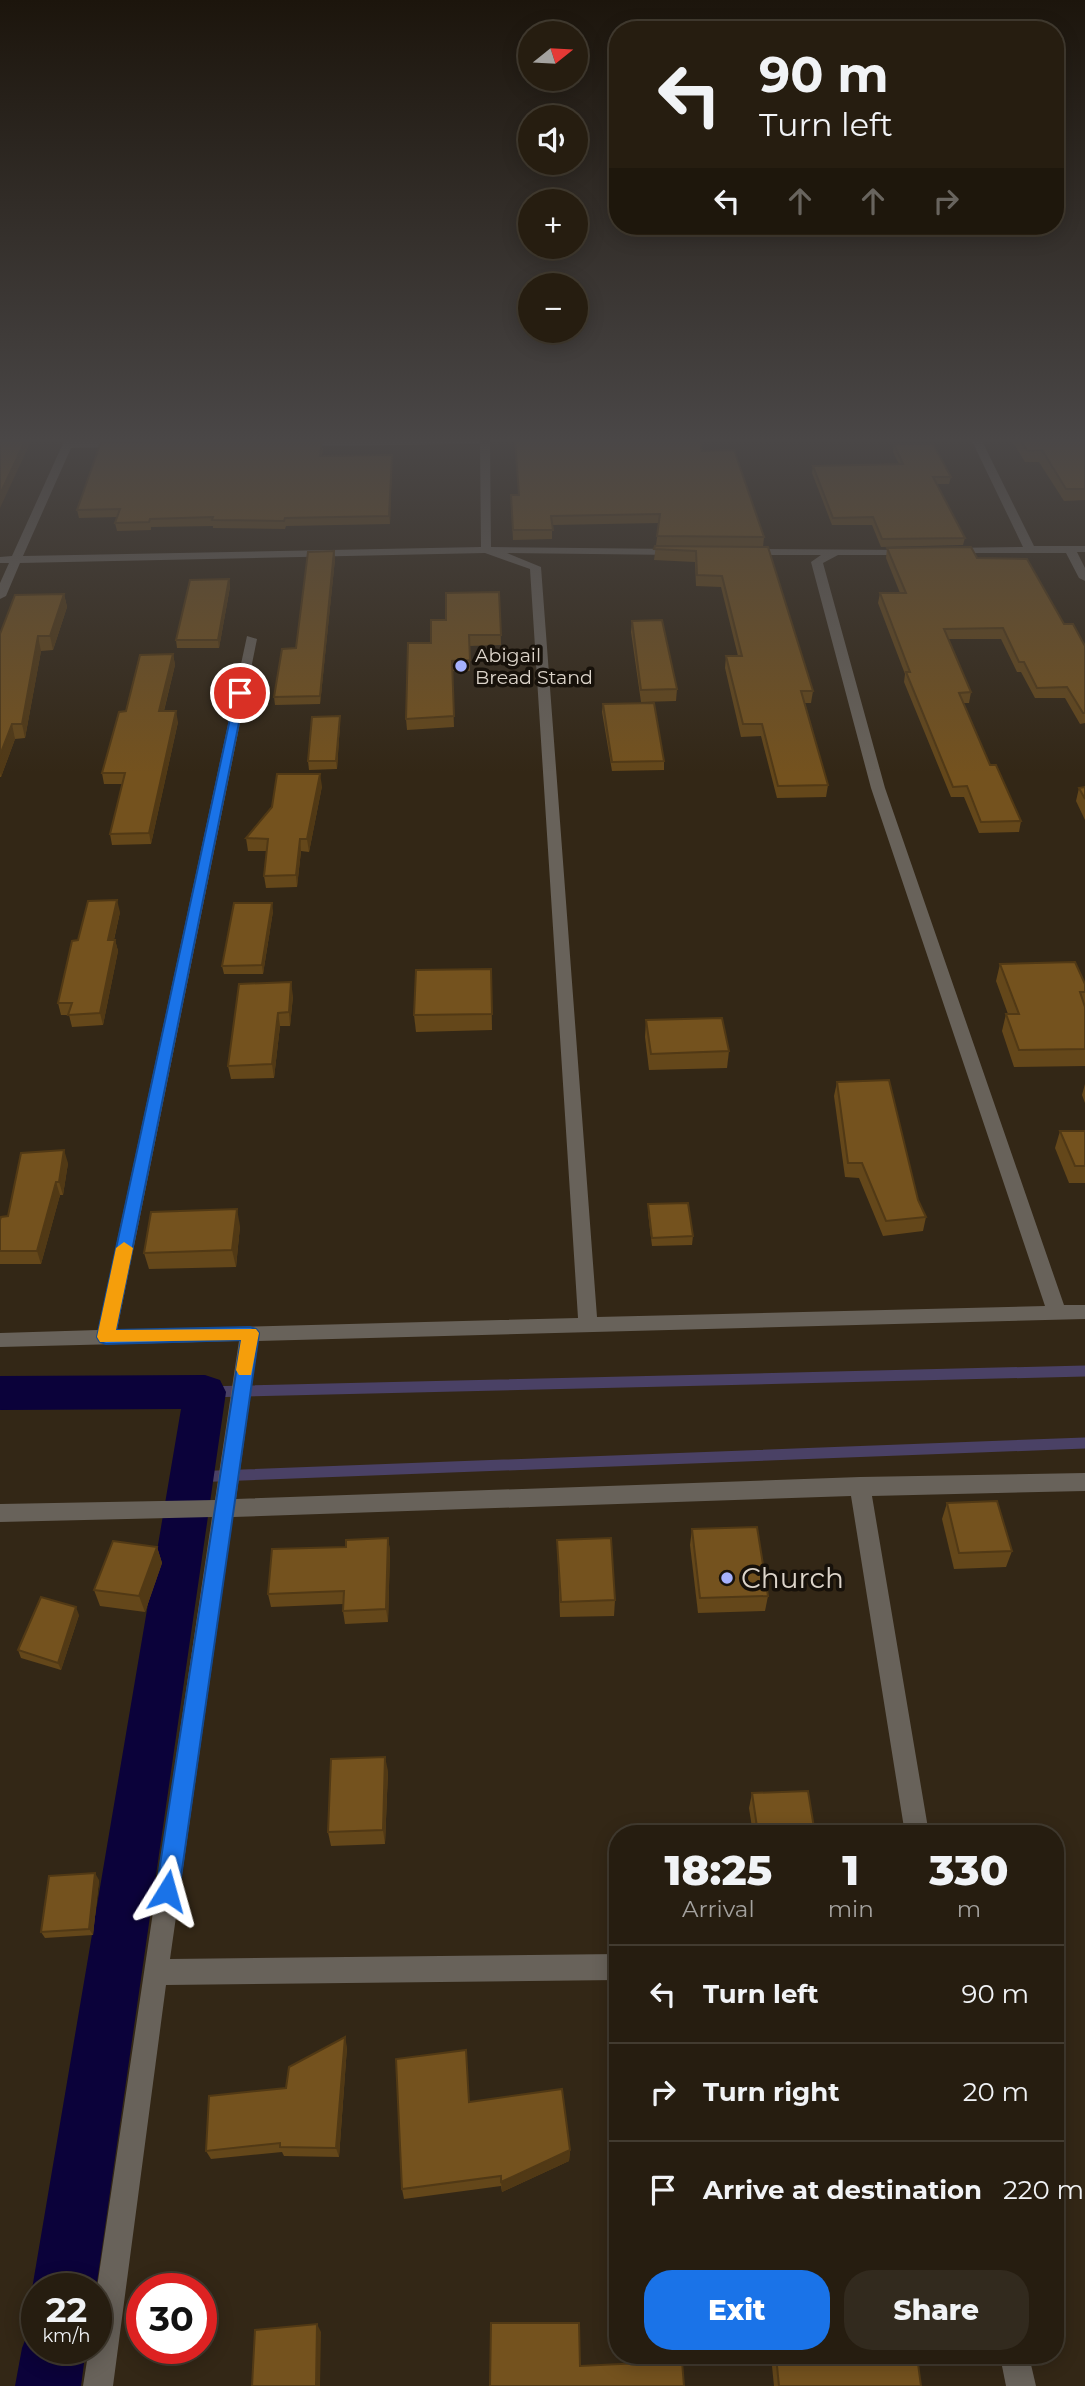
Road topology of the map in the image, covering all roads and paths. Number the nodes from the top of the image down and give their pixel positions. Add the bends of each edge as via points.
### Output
1 (19, 550) edge
2 (468, 550) edge
3 (487, 550) edge
4 (522, 550) edge
5 (1014, 550) edge
6 (1070, 550) edge
7 (695, 552) edge
8 (737, 552) edge
9 (926, 552) edge
10 (939, 552) edge
11 (834, 553) junction
12 (15, 559) junction
13 (0, 560) edge
14 (1085, 578) edge
15 (0, 596) edge
16 (251, 639) dead end
17 (1085, 1312) edge
18 (1058, 1313) junction
19 (588, 1325) junction
20 (250, 1333) junction
21 (106, 1337) junction
22 (0, 1340) edge
23 (1085, 1482) edge
24 (860, 1486) junction
25 (225, 1510) junction
26 (0, 1513) edge
27 (916, 1825) edge
28 (609, 1967) edge
29 (155, 1972) junction
30 (1017, 2364) edge
31 (98, 2386) edge
32 (1021, 2386) edge

1 - 12 street
2 - 12 street
3 - 19 street via 535,567
4 - 7 street
5 - 10 street
6 - 14 street
8 - 11 street
9 - 11 street
11 - 18 street via 817,562 878,788
12 - 13 street
12 - 15 street
16 - 21 street
17 - 18 street
18 - 19 street
19 - 20 street
20 - 21 street
20 - 25 street
21 - 22 street
23 - 24 street
24 - 25 street
24 - 27 street
25 - 26 street
25 - 29 street
28 - 29 street
29 - 31 street
30 - 32 street

